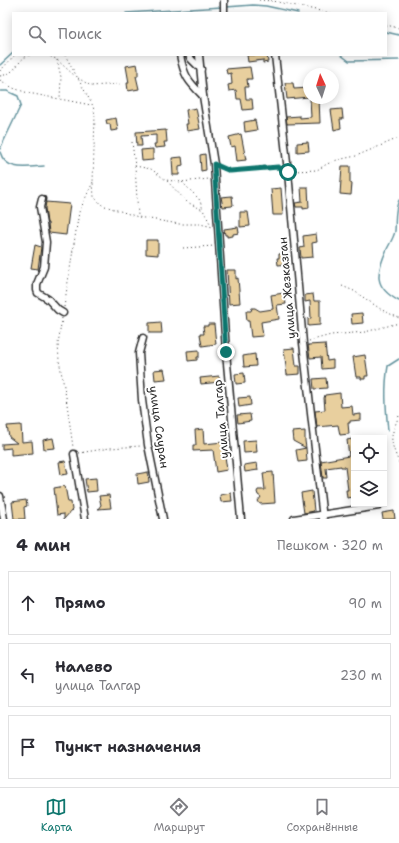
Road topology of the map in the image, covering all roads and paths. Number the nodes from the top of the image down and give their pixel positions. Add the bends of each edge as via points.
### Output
1 (224, 0) edge
2 (259, 0) edge
3 (224, 12) edge
4 (325, 12) edge
5 (387, 25) edge
6 (399, 28) edge
7 (14, 56) edge
8 (27, 56) edge
9 (49, 56) edge
10 (66, 56) edge
11 (180, 56) edge
12 (190, 56) edge
13 (199, 56) edge
14 (275, 56) edge
15 (56, 59) junction
16 (201, 70) junction
17 (0, 71) edge
18 (0, 76) edge
19 (77, 78) junction
20 (0, 80) edge
21 (120, 84) dead end
22 (204, 96) junction
23 (60, 99) junction
24 (92, 106) junction
25 (399, 138) edge
26 (132, 142) dead end
27 (214, 164) junction
28 (136, 166) junction
29 (288, 172) junction
30 (215, 178) junction
31 (166, 180) junction
32 (93, 182) junction
33 (181, 182) junction
34 (42, 199) dead end
35 (203, 210) junction
36 (138, 217) junction
37 (211, 226) junction
38 (218, 230) junction
39 (220, 246) junction
40 (183, 248) dead end
41 (342, 286) dead end
42 (63, 313) junction
43 (399, 318) edge
44 (399, 323) edge
45 (144, 338) dead end
46 (303, 343) junction
47 (399, 416) edge
48 (148, 445) junction
49 (74, 454) junction
50 (399, 463) edge
51 (0, 496) edge
52 (374, 507) edge
53 (323, 517) edge
54 (4, 519) edge
55 (85, 519) edge
56 (163, 519) edge
57 (241, 519) edge
58 (294, 519) edge

1 - 3 street
2 - 4 path
5 - 6 path
7 - 17 path
8 - 18 path via 8,75
9 - 15 path
10 - 19 path
11 - 22 street via 185,76
12 - 16 street
13 - 16 street, улица Талгар
14 - 29 street, улица Жезказган
15 - 19 path
15 - 23 path via 61,77
16 - 22 street, улица Талгар
19 - 21 path via 91,86
19 - 24 path
20 - 23 path via 28,93
22 - 27 street, улица Талгар
23 - 24 path
24 - 32 path via 95,115
25 - 29 path via 317,170
26 - 28 path
27 - 29 path via 230,171 278,167
27 - 30 street, улица Талгар
28 - 31 path via 151,169
28 - 36 path
29 - 46 street, улица Жезказган
30 - 33 path
30 - 38 street, улица Талгар
31 - 33 path
31 - 35 path via 187,202
32 - 36 path via 94,197 102,205
32 - 42 path via 79,212
33 - 35 path via 199,199
34 - 42 street via 40,207 46,242 44,267 37,290
35 - 37 path
36 - 37 path
37 - 38 path
38 - 39 street, улица Талгар
39 - 40 path
39 - 57 street, улица Талгар via 226,352
41 - 43 path
42 - 49 path via 58,344 59,360
44 - 46 path via 365,332 331,335
45 - 48 street, улица Сауран via 139,353
46 - 53 street, улица Жезказган
47 - 50 path via 392,434 392,445
48 - 49 path
48 - 56 street, улица Сауран
49 - 55 street
51 - 54 street
52 - 53 street
53 - 58 street

